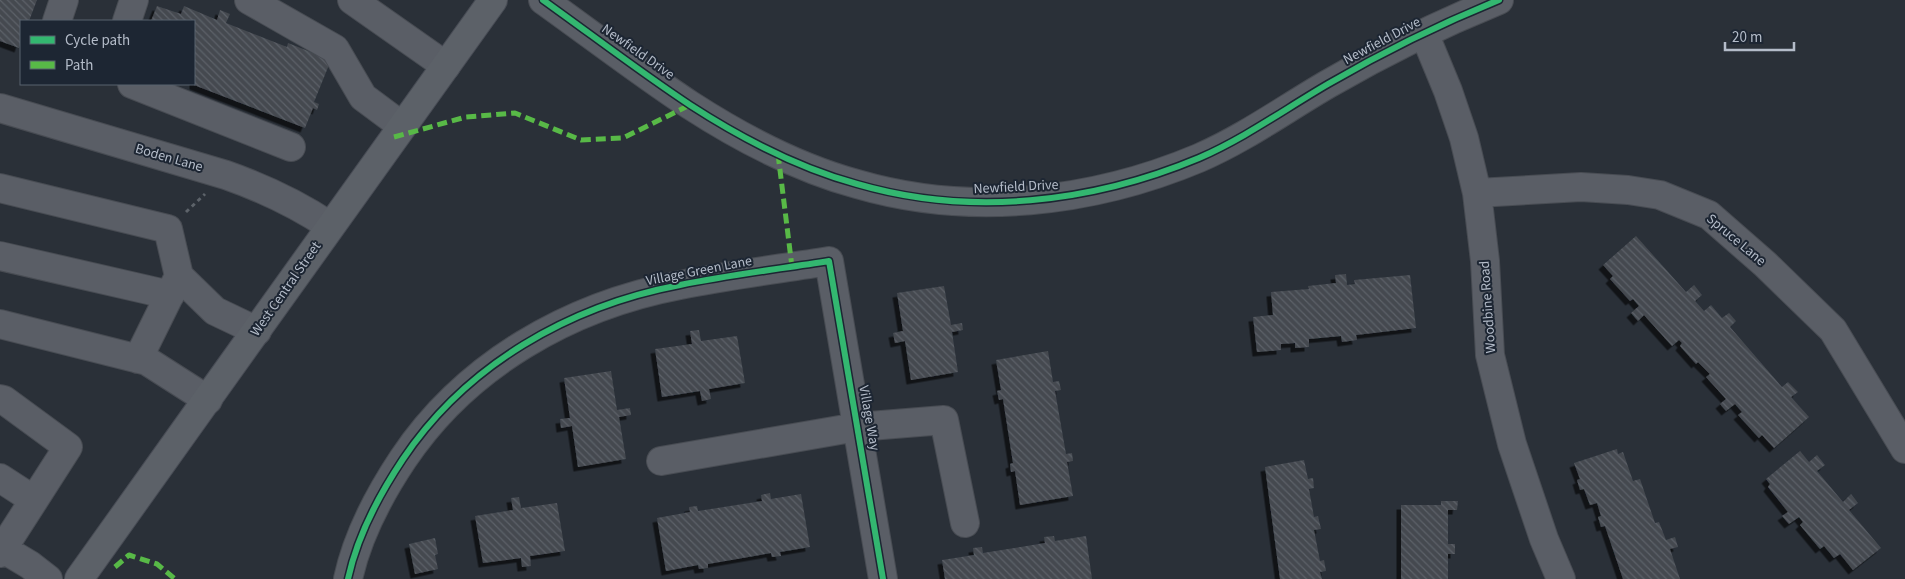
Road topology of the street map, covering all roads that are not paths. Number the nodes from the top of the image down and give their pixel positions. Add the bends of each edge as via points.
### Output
1 (64, 0) edge
2 (134, 0) edge
3 (249, 0) edge
4 (352, 0) edge
5 (493, 0) edge
6 (543, 0) edge
7 (1499, 0) edge
8 (57, 20) edge
9 (127, 20) edge
10 (1424, 32) junction
11 (446, 66) junction
12 (135, 85) edge
13 (0, 108) edge
14 (402, 126) junction
15 (291, 147) dead end
16 (0, 188) edge
17 (1477, 193) junction
18 (330, 226) junction
19 (0, 256) edge
20 (829, 261) joint
21 (175, 286) junction
22 (0, 324) edge
23 (257, 331) junction
24 (138, 359) junction
25 (0, 399) edge
26 (208, 400) junction
27 (857, 427) junction
28 (1905, 450) edge
29 (661, 460) dead end
30 (0, 478) edge
31 (34, 500) junction
32 (965, 523) dead end
33 (1, 549) edge
34 (48, 579) edge
35 (80, 579) edge
36 (348, 579) edge
37 (883, 579) edge
38 (1562, 579) edge

1 - 8 street
2 - 9 street
3 - 14 street via 335,49 363,97
4 - 11 street
5 - 11 main road, West Central Street
6 - 10 street, Newfield Drive via 690,105 773,152 857,185 955,202 1061,198 1157,174 1238,138 1327,84
7 - 10 street, Newfield Drive
10 - 17 street, Woodbine Road via 1464,138
11 - 14 main road, West Central Street
12 - 15 street
13 - 18 street, Boden Lane via 259,186
14 - 18 main road, West Central Street
16 - 21 street via 168,229
17 - 28 street, Spruce Lane via 1580,187 1628,190 1660,195 1709,214 1833,330
17 - 38 street, Woodbine Road via 1485,261 1490,355 1512,444 1544,538
18 - 23 main road, West Central Street
19 - 21 street
20 - 27 street, Village Way
20 - 36 street, Village Green Lane via 645,293 574,317 509,354 458,394 412,445 376,505
21 - 23 street
21 - 24 street
22 - 24 street
23 - 26 main road, West Central Street
24 - 26 street via 147,361
25 - 31 street via 68,447
26 - 35 main road, West Central Street
27 - 29 street
27 - 32 street via 944,420
27 - 37 street, Village Way
30 - 31 street
31 - 33 street
33 - 34 street

